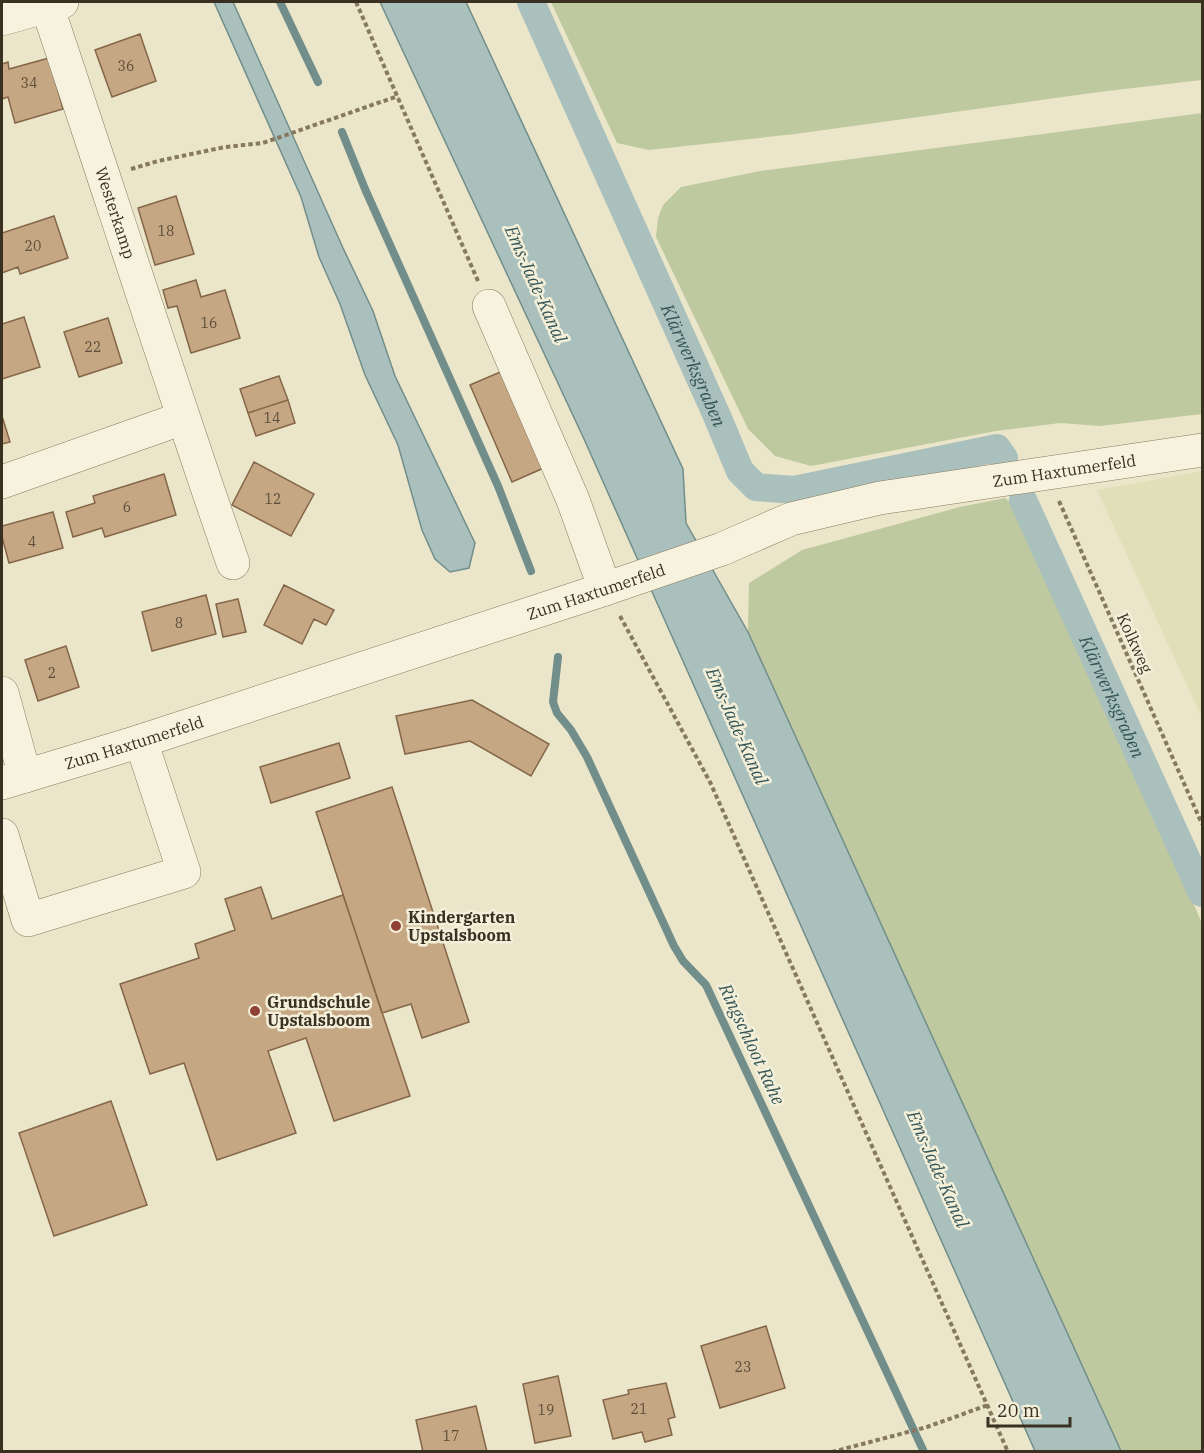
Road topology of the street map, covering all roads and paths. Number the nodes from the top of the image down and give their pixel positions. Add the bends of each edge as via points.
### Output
1 (356, 2) edge
2 (55, 4) edge
3 (2, 19) edge
4 (398, 96) junction
5 (105, 177) junction
6 (489, 306) joint
7 (183, 418) junction
8 (1203, 450) edge
9 (1047, 472) junction
10 (2, 482) edge
11 (233, 563) dead end
12 (605, 589) junction
13 (2, 693) edge
14 (141, 741) junction
15 (14, 779) edge
16 (1203, 824) edge
17 (2, 835) edge
18 (988, 1405) junction
19 (832, 1452) edge
20 (1008, 1452) edge

1 - 4 path
2 - 3 street, Westerkamp
2 - 5 street, Westerkamp
4 - 5 path via 263,143 158,161
4 - 6 path
5 - 7 street, Westerkamp
6 - 12 street via 573,500
7 - 10 street
7 - 11 street, Westerkamp
8 - 9 street, Zum Haxtumerfeld
9 - 12 street, Zum Haxtumerfeld via 880,498 791,519 722,549
9 - 16 path, Kolkweg
12 - 14 street, Zum Haxtumerfeld
12 - 18 path via 710,782
13 - 15 street
14 - 15 street, Zum Haxtumerfeld
14 - 17 street via 184,872 28,920
18 - 19 path via 927,1427
18 - 20 path

